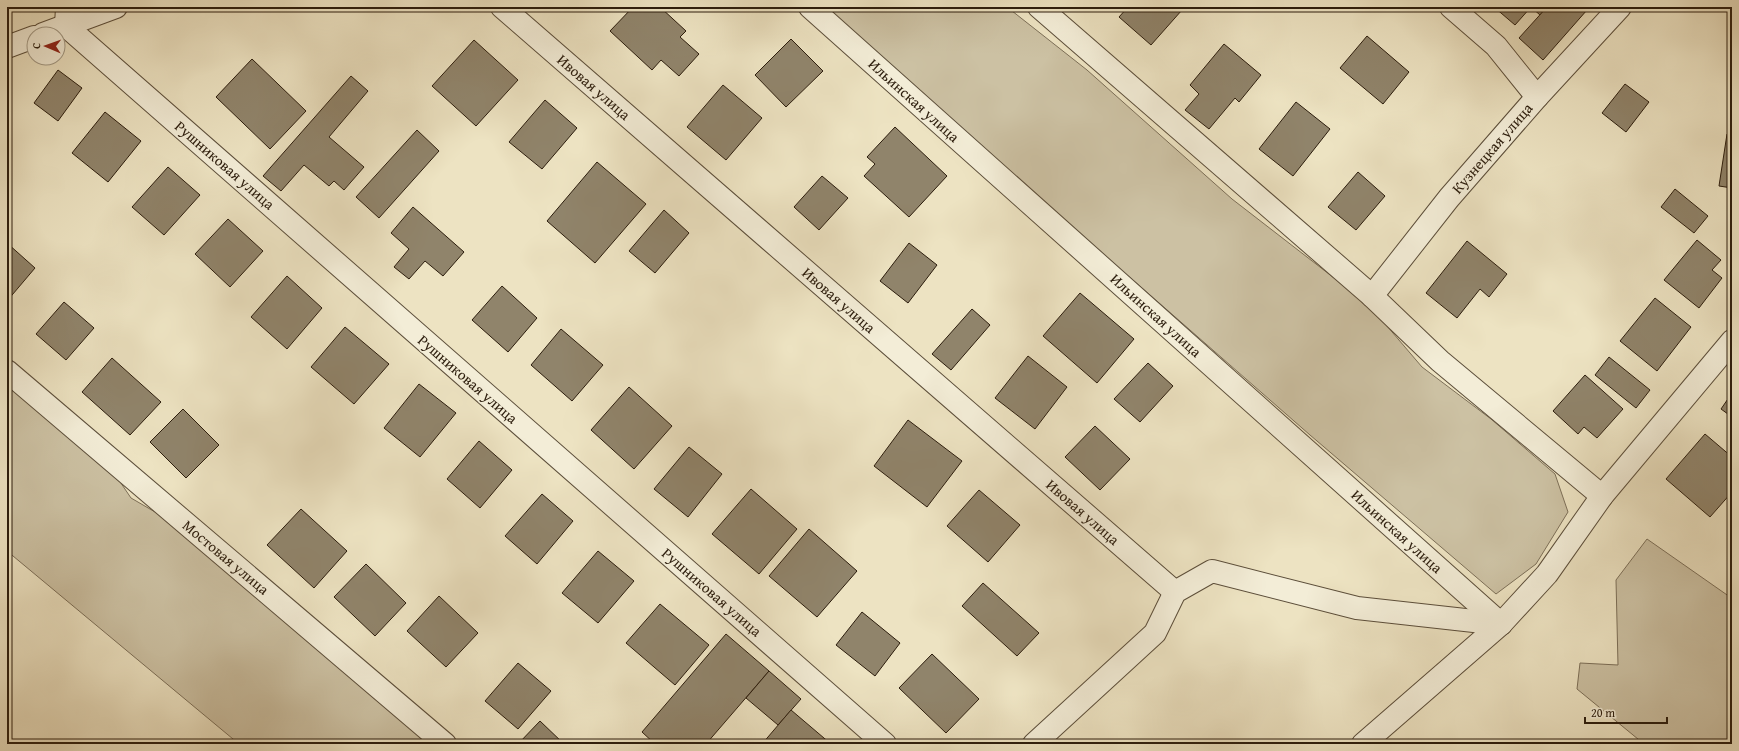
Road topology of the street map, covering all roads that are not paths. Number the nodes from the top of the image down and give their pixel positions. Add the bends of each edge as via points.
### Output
1 (116, 7) edge
2 (502, 7) edge
3 (810, 7) edge
4 (1039, 7) edge
5 (1451, 7) edge
6 (1620, 7) edge
7 (66, 16) edge
8 (53, 26) edge
9 (26, 40) edge
10 (7, 47) edge
11 (1537, 97) junction
12 (1372, 296) junction
13 (1732, 341) edge
14 (7, 371) edge
15 (1602, 496) junction
16 (1176, 592) junction
17 (1501, 624) junction
18 (445, 744) edge
19 (885, 744) edge
20 (1034, 744) edge
21 (1363, 744) edge

1 - 7 street
2 - 16 street, Ивовая улица
3 - 17 street, Ильинская улица
4 - 12 street
5 - 11 street via 1496,46
6 - 11 street, Кузнецкая улица
7 - 8 street
7 - 19 street, Рушниковая улица
9 - 10 street
11 - 12 street, Кузнецкая улица via 1449,198
12 - 15 street via 1440,361
13 - 15 street
14 - 18 street, Мостовая улица
15 - 17 street via 1547,574
16 - 17 street via 1212,571 1357,608
16 - 20 street via 1155,633
17 - 21 street

